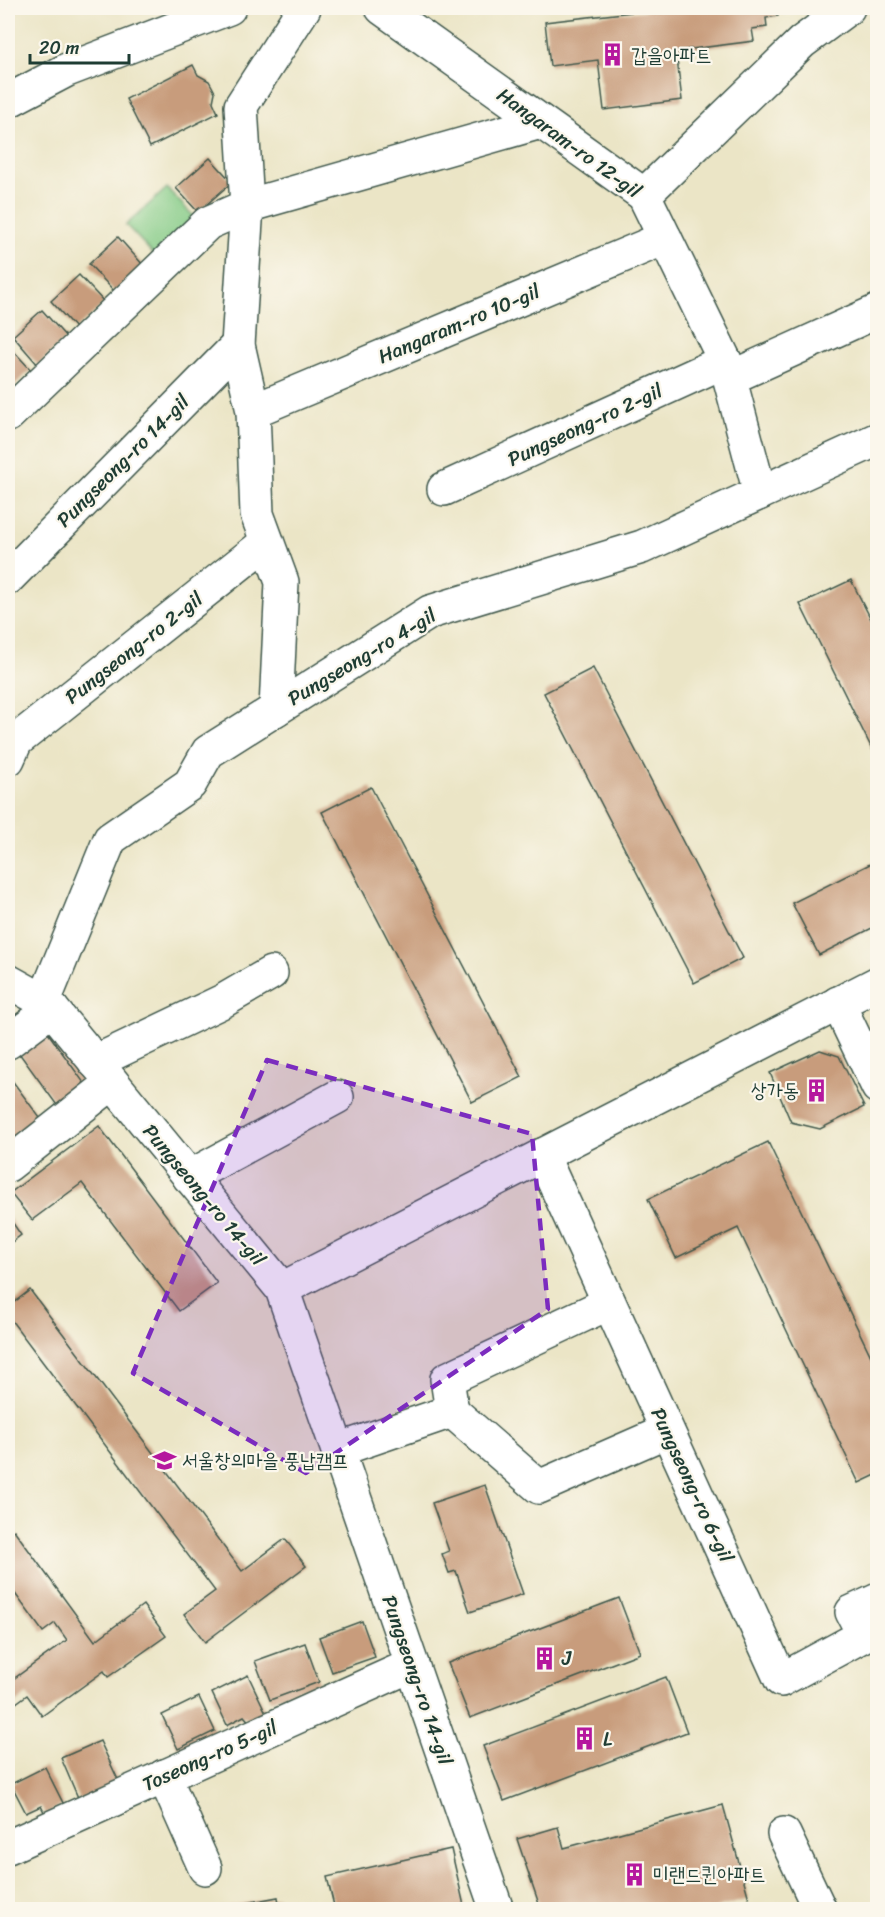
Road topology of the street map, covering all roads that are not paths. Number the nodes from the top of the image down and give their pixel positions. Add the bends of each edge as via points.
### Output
1 (229, 8) edge
2 (304, 8) edge
3 (382, 8) edge
4 (848, 8) edge
5 (8, 101) edge
6 (541, 122) junction
7 (644, 195) junction
8 (247, 206) junction
9 (665, 238) junction
10 (878, 311) edge
11 (237, 345) junction
12 (728, 369) junction
13 (253, 411) junction
14 (8, 415) edge
15 (878, 439) edge
16 (444, 489) dead end
17 (760, 493) junction
18 (267, 542) junction
19 (8, 578) edge
20 (276, 709) junction
21 (8, 759) edge
22 (272, 973) dead end
23 (8, 981) edge
24 (878, 983) edge
25 (838, 1003) junction
26 (48, 1005) junction
27 (8, 1042) edge
28 (103, 1072) junction
29 (878, 1087) edge
30 (337, 1097) dead end
31 (542, 1155) junction
32 (8, 1165) edge
33 (189, 1177) junction
34 (282, 1289) junction
35 (609, 1303) junction
36 (452, 1411) junction
37 (667, 1431) junction
38 (338, 1450) junction
39 (878, 1600) edge
40 (412, 1665) junction
41 (164, 1776) junction
42 (784, 1834) dead end
43 (8, 1847) edge
44 (205, 1868) dead end
45 (497, 1910) edge
46 (820, 1910) edge

1 - 5 street via 67,70
2 - 8 street via 241,106
3 - 6 street, Hangaram-ro 12-gil
4 - 7 street via 802,42
6 - 7 street, Hangaram-ro 12-gil
6 - 8 street
7 - 9 street, Hangaram-ro 12-gil
8 - 11 street
8 - 14 street via 208,223
9 - 12 street, Hangaram-ro 12-gil
9 - 13 street, Hangaram-ro 10-gil
10 - 12 street, Pungseong-ro 2-gil
11 - 13 street
11 - 19 street, Pungseong-ro 14-gil
12 - 16 street, Pungseong-ro 2-gil
12 - 17 street, Hangaram-ro 12-gil
13 - 18 street via 256,514
15 - 17 street, Pungseong-ro 4-gil
17 - 20 street, Pungseong-ro 4-gil via 642,547 430,612
18 - 20 street via 282,582
18 - 21 street, Pungseong-ro 2-gil via 16,741
20 - 26 street, Pungseong-ro 4-gil via 208,752 190,784 110,838
22 - 28 street
23 - 26 street, Pungseong-ro 14-gil
24 - 25 street
25 - 29 street
25 - 31 street
26 - 27 street
26 - 28 street, Pungseong-ro 14-gil
28 - 32 street
28 - 33 street, Pungseong-ro 14-gil
30 - 33 street
31 - 34 street
31 - 35 street, Pungseong-ro 6-gil
33 - 34 street, Pungseong-ro 14-gil
34 - 38 street, Pungseong-ro 14-gil
35 - 36 street via 447,1379
35 - 37 street, Pungseong-ro 6-gil
36 - 37 street via 539,1487
36 - 38 street
37 - 39 street, Pungseong-ro 6-gil via 781,1680 864,1635 852,1612
38 - 40 street, Pungseong-ro 14-gil
40 - 41 street, Toseong-ro 5-gil
40 - 45 street, Pungseong-ro 14-gil
41 - 43 street, Toseong-ro 5-gil
41 - 44 street
42 - 46 street

